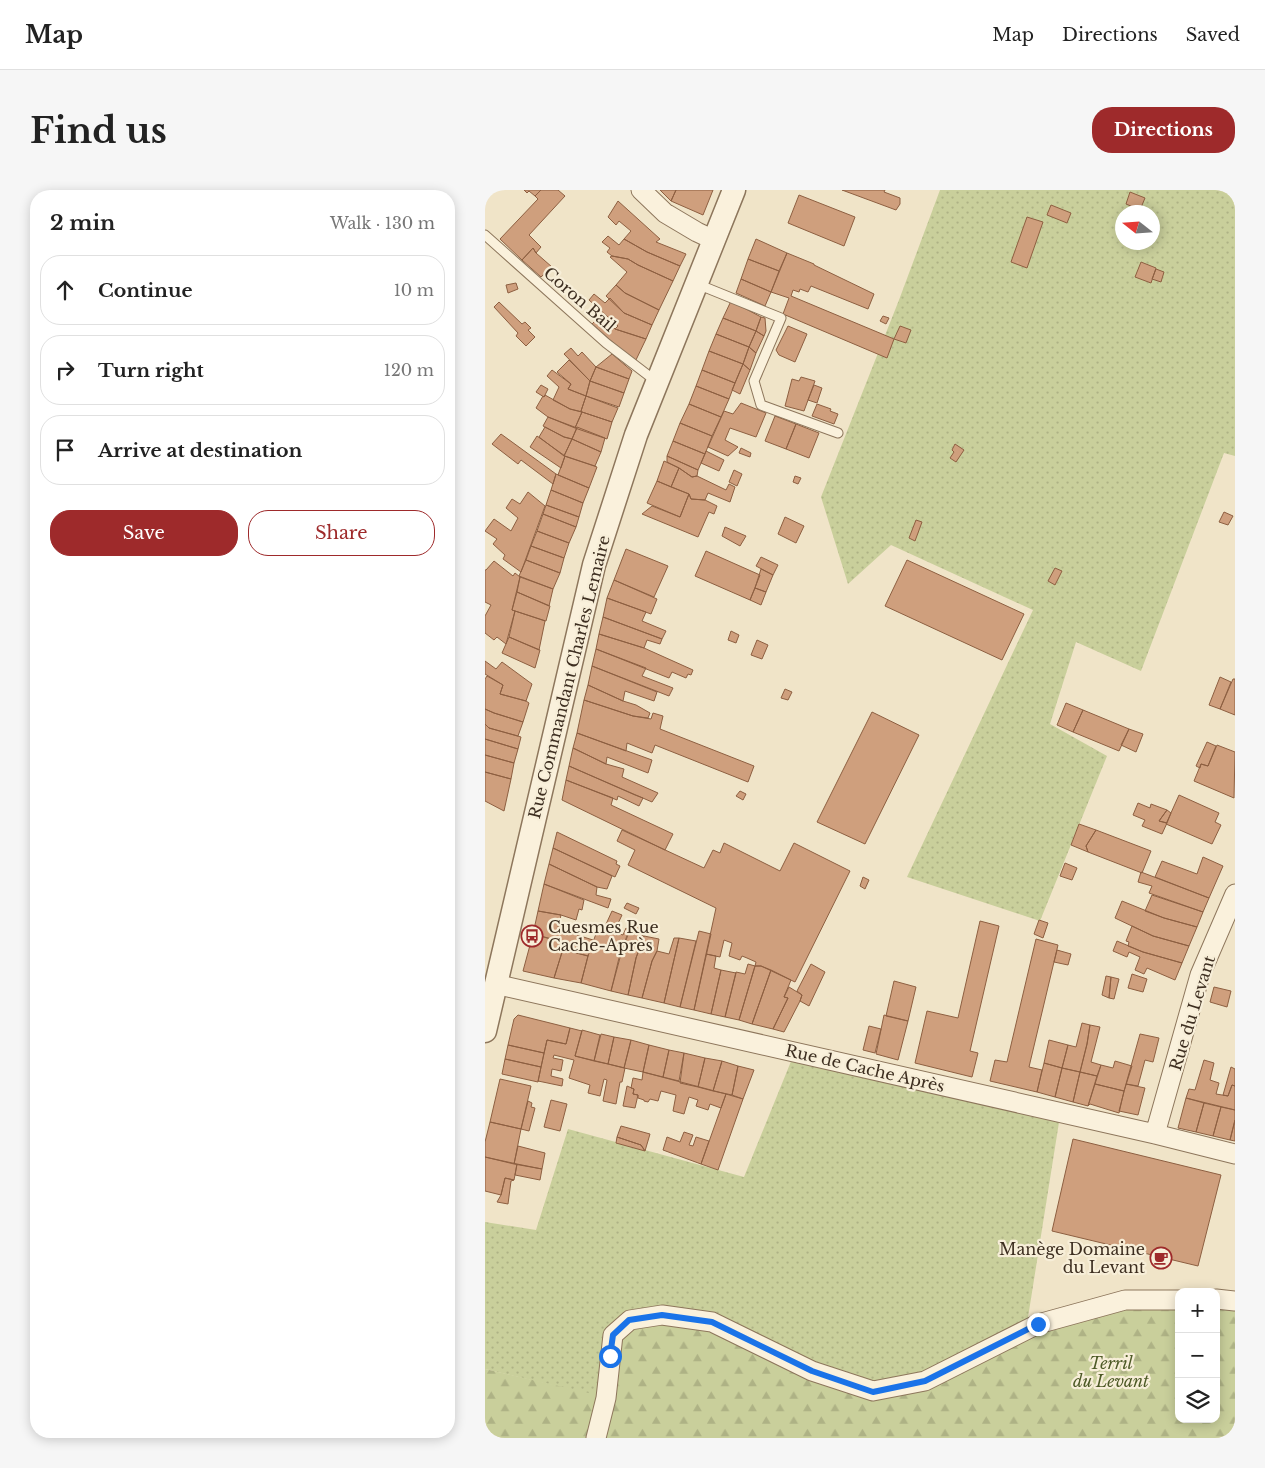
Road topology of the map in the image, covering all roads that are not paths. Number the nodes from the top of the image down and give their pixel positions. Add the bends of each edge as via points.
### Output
1 (641, 190) edge
2 (734, 190) edge
3 (485, 236) edge
4 (714, 240) junction
5 (696, 284) junction
6 (657, 382) junction
7 (838, 433) dead end
8 (1235, 894) edge
9 (495, 984) junction
10 (485, 1031) edge
11 (1155, 1134) junction
12 (1235, 1154) edge
13 (1220, 1299) edge
14 (1175, 1300) edge
15 (1235, 1301) edge
16 (596, 1438) edge

1 - 4 street via 665,213
2 - 4 street, Rue Commandant Charles Lemaire
3 - 6 lane, Coron Bail via 606,343
4 - 5 street, Rue Commandant Charles Lemaire
5 - 6 street, Rue Commandant Charles Lemaire
5 - 7 lane via 781,318 754,381 761,405
6 - 9 street, Rue Commandant Charles Lemaire via 636,435 594,565
8 - 11 street, Rue du Levant via 1201,975
9 - 10 street, Rue Commandant Charles Lemaire
9 - 11 street, Rue de Cache Après
11 - 12 street, Rue de Cache Après
13 - 15 street
14 - 16 street via 1125,1300 1038,1324 925,1381 873,1392 812,1371 712,1322 662,1315 629,1320 613,1335 606,1398

